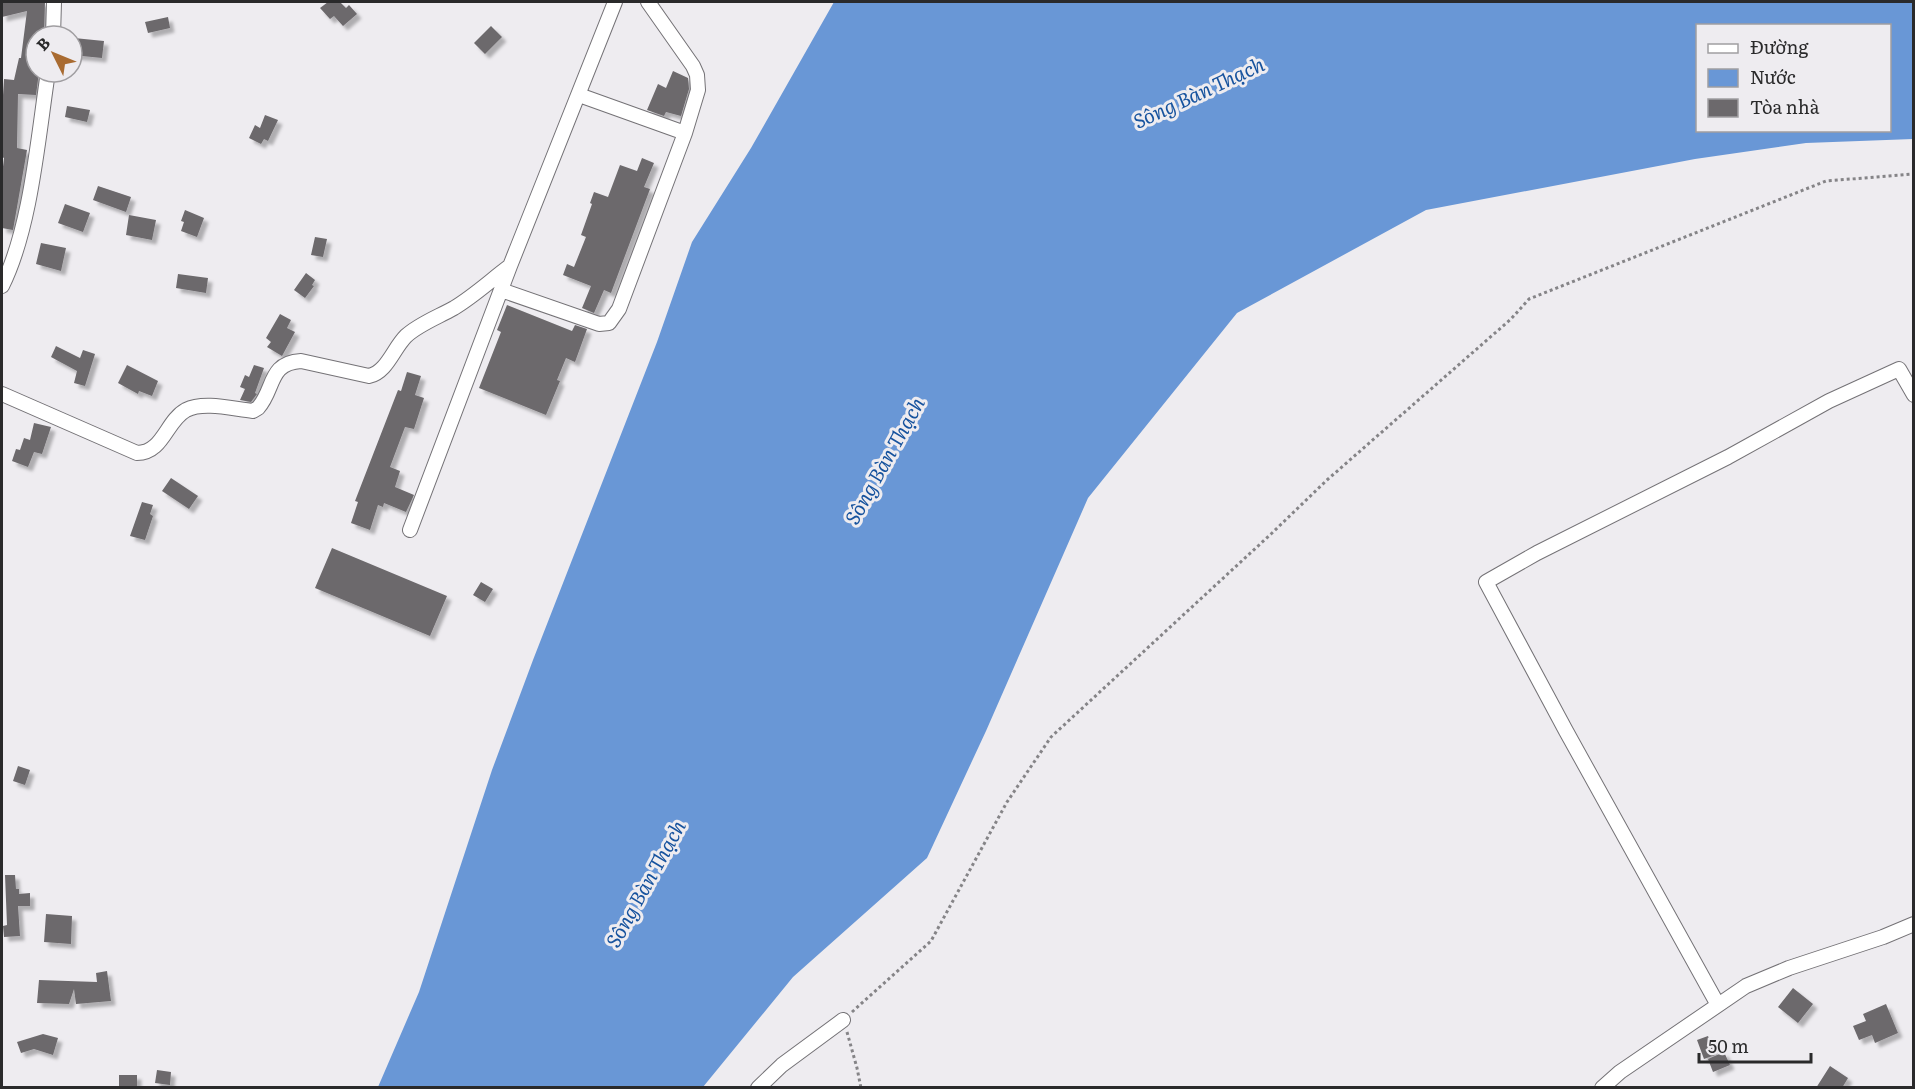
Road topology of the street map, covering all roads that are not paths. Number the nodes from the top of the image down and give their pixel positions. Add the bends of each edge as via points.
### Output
1 (54, 2) edge
2 (615, 2) edge
3 (648, 2) edge
4 (53, 24) edge
5 (46, 84) edge
6 (579, 95) junction
7 (685, 133) junction
8 (510, 266) junction
9 (2, 286) edge
10 (501, 290) junction
11 (2, 394) edge
12 (1914, 395) edge
13 (410, 530) dead end
14 (1914, 924) edge
15 (1718, 1005) junction
16 (843, 1020) road end
17 (758, 1088) edge
18 (1602, 1088) edge

1 - 4 street
2 - 6 street
3 - 7 street via 697,75 698,90
5 - 9 street via 21,228
6 - 7 street
6 - 8 street
7 - 10 street via 620,309 609,323 599,324
8 - 10 street
8 - 11 street via 456,307 412,331 376,375 291,362 278,371 258,408 253,411 204,406 187,410 154,448 142,453
10 - 13 street
12 - 15 street via 1899,369 1829,401 1486,582
14 - 15 street via 1789,968 1746,986
15 - 18 street
16 - 17 street

